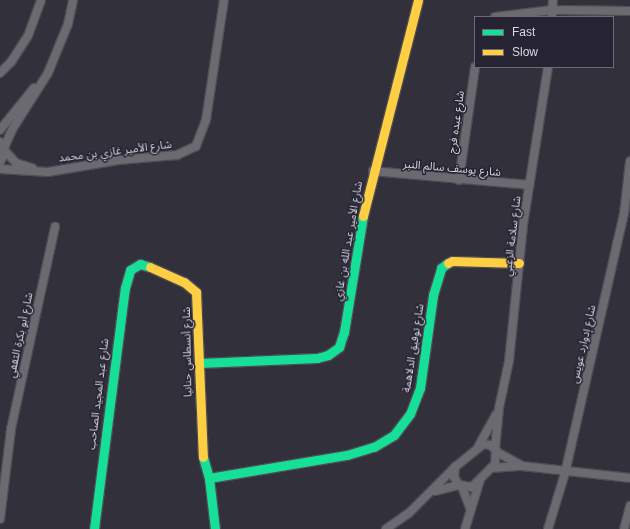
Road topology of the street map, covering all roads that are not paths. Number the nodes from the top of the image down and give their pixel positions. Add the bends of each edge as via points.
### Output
1 (40, 0) edge
2 (73, 0) edge
3 (224, 0) edge
4 (418, 0) edge
5 (553, 0) edge
6 (630, 11) edge
7 (552, 14) edge
8 (515, 16) edge
9 (68, 17) junction
10 (18, 52) junction
11 (0, 68) edge
12 (475, 68) edge
13 (548, 68) edge
14 (0, 73) edge
15 (0, 130) edge
16 (3, 147) edge
17 (630, 161) edge
18 (0, 163) edge
19 (0, 169) edge
20 (55, 170) junction
21 (373, 171) junction
22 (459, 180) junction
23 (529, 185) junction
24 (55, 227) dead end
25 (519, 262) junction
26 (136, 265) joint
27 (200, 363) junction
28 (499, 408) junction
29 (478, 447) junction
30 (496, 451) junction
31 (522, 466) junction
32 (455, 467) junction
33 (491, 468) junction
34 (565, 472) junction
35 (209, 478) junction
36 (630, 478) edge
37 (480, 480) junction
38 (461, 486) junction
39 (433, 492) junction
40 (630, 506) edge
41 (470, 509) junction
42 (0, 519) edge
43 (94, 529) edge
44 (214, 529) edge
45 (386, 529) edge
46 (465, 529) edge
47 (548, 529) edge
48 (624, 529) edge

1 - 10 street via 35,19
2 - 9 street
3 - 20 street, شارع الأمير غازي بن محمد via 206,120 196,146 176,155 119,160
4 - 21 street, شارع الأمير عبد الله بن غازي
5 - 7 street
6 - 7 street
7 - 8 street
9 - 15 street via 39,80
9 - 16 street via 67,28 48,73
10 - 11 street
10 - 14 street
12 - 22 street, شارع عبده فرج
13 - 23 street, شارع سلامة الزعبي
16 - 18 street
16 - 20 street via 21,166
17 - 34 street, شارع إدوارد عويس via 624,214
19 - 20 street via 20,172
21 - 22 street, شارع يوسف سالم النبر
21 - 27 street, شارع الأمير عبد الله بن غازي via 362,218 344,332 339,347 328,355 317,358
22 - 23 street, شارع يوسف سالم النبر
23 - 25 street, شارع سلامة الزعبي
24 - 42 street, شارع أبو بكرة الثقفي via 11,428
25 - 28 street, شارع سلامة الزعبي via 509,361
25 - 35 street, شارع توفيق الدلاهمة via 460,260 446,263 441,268 433,295 418,395 410,414 394,435 374,447 347,455
26 - 27 street, شارع أنسطاس حنانيا via 158,269 194,288 198,299
26 - 43 street, شارع عبد المجيد الصاحب via 128,276 117,340
27 - 35 street, شارع أنسطاس حنانيا via 202,453
28 - 29 street, شارع سلامة الزعبي
28 - 30 street, شارع سلامة الزعبي
29 - 30 street via 488,444
29 - 32 street
30 - 31 street
30 - 33 street, شارع سلامة الزعبي via 496,461
31 - 33 street
31 - 34 street
32 - 38 street via 454,477
32 - 39 street
33 - 37 street
34 - 36 street
34 - 47 street, شارع إدوارد عويس
35 - 44 street, شارع أنسطاس حنانيا
37 - 38 street via 472,487
37 - 41 street
38 - 39 street
38 - 41 street
39 - 45 street
40 - 48 street
41 - 46 street

